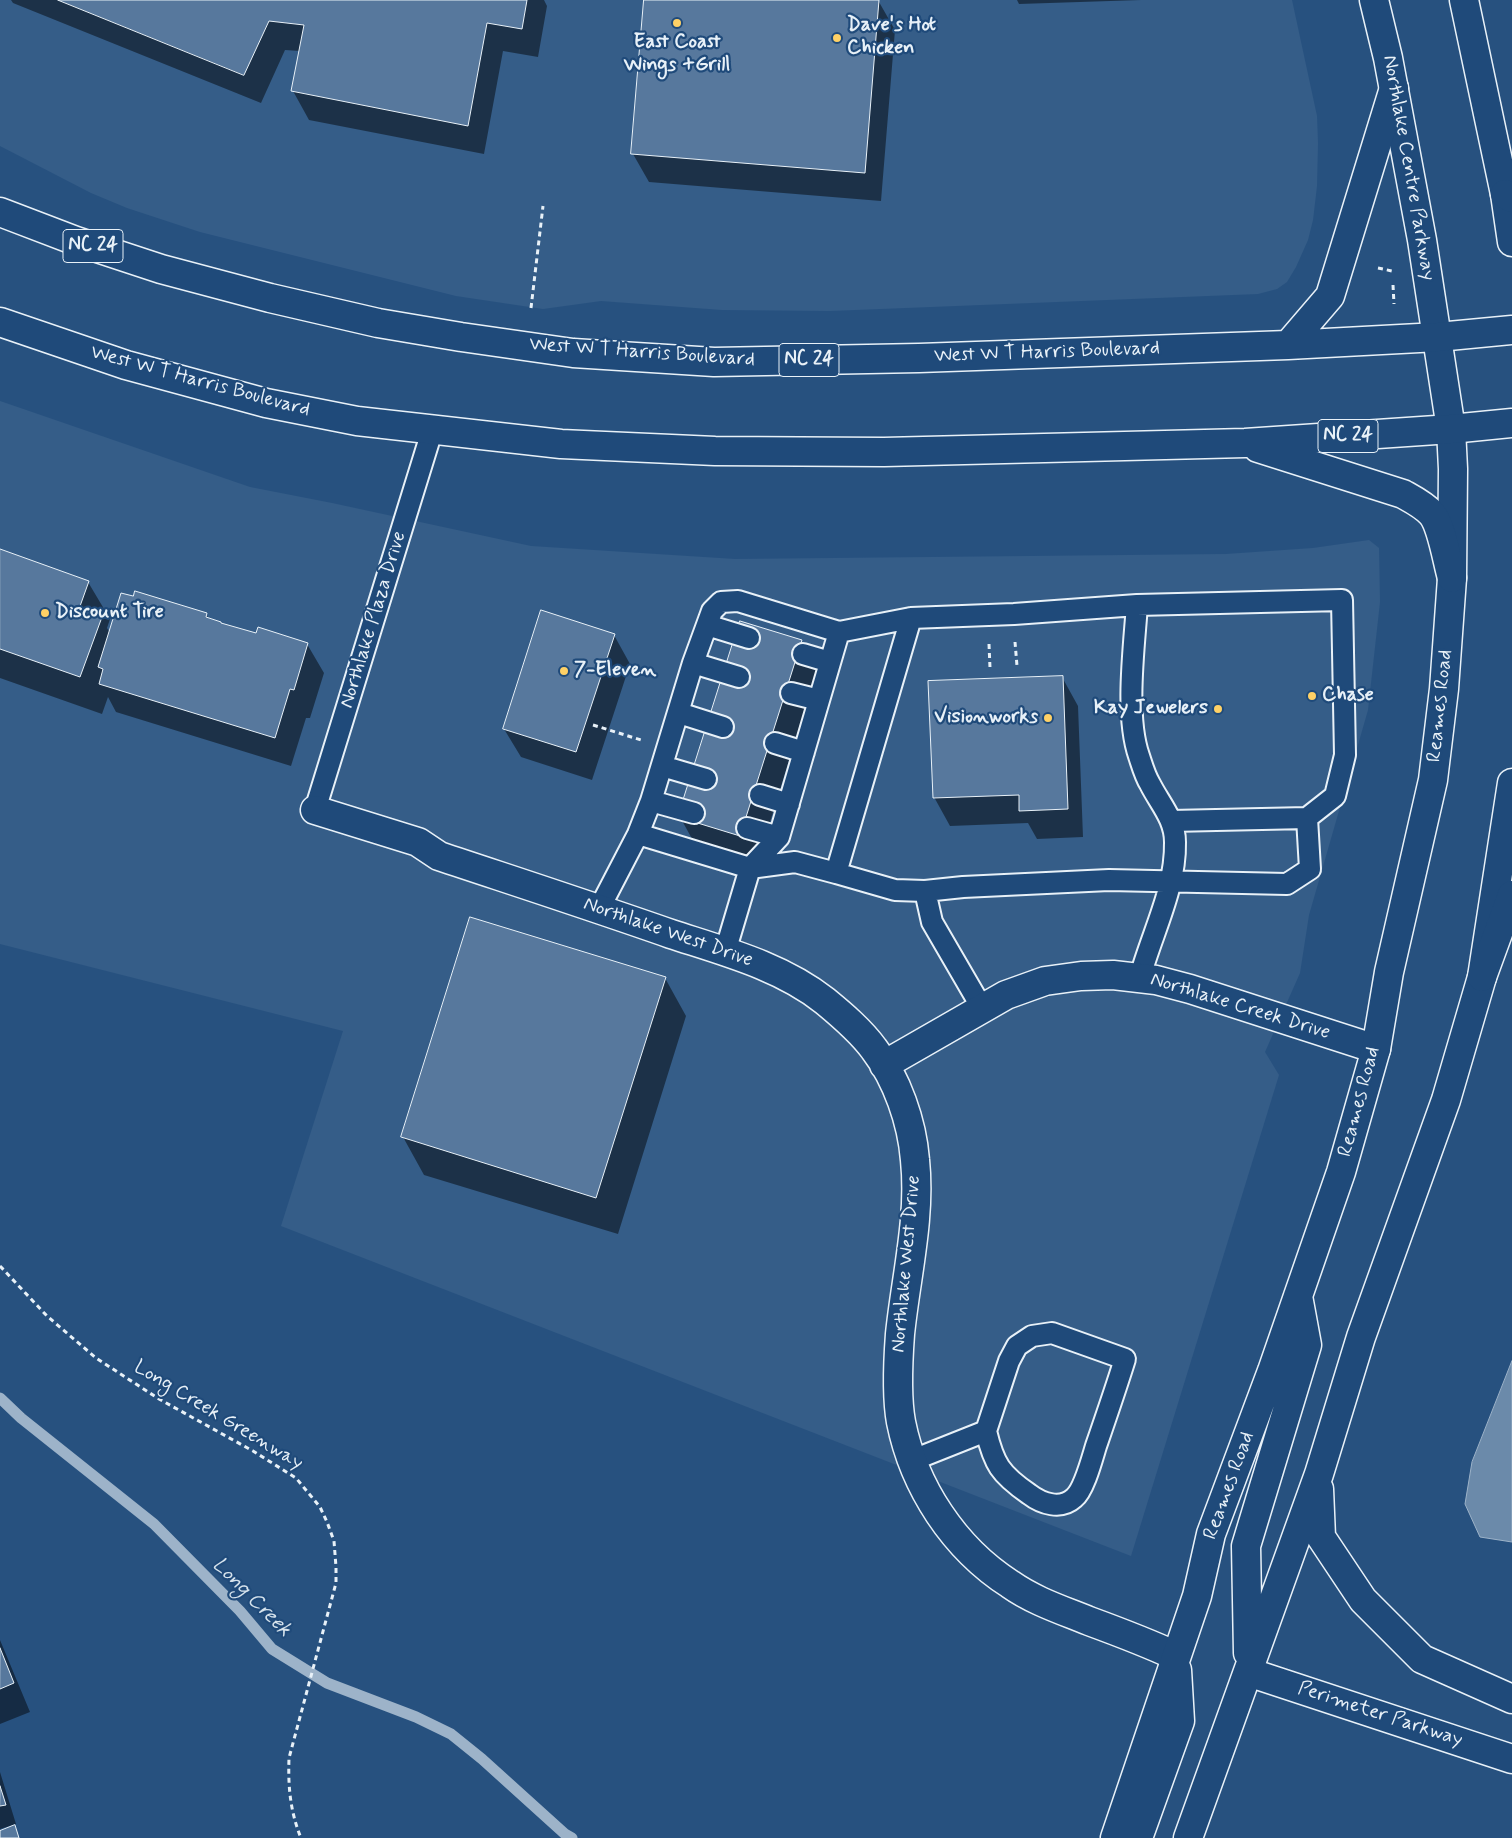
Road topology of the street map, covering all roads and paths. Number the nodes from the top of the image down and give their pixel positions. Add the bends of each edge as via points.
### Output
1 (1374, 0) edge
2 (1464, 0) edge
3 (1394, 88) junction
4 (1508, 196) edge
5 (543, 206) dead end
6 (0, 212) edge
7 (1512, 242) edge
8 (1378, 268) dead end
9 (1394, 304) dead end
10 (531, 308) dead end
11 (0, 322) edge
12 (1512, 330) edge
13 (1438, 337) junction
14 (1288, 344) junction
15 (1512, 423) edge
16 (1451, 429) junction
17 (432, 431) junction
18 (1245, 443) junction
19 (1452, 578) junction
20 (1137, 605) junction
21 (911, 618) junction
22 (707, 625) junction
23 (839, 632) junction
24 (749, 638) dead end
25 (803, 654) dead end
26 (830, 662) junction
27 (693, 664) junction
28 (739, 677) dead end
29 (791, 693) dead end
30 (819, 700) junction
31 (679, 713) junction
32 (593, 725) dead end
33 (723, 727) dead end
34 (775, 742) dead end
35 (804, 752) junction
36 (665, 757) junction
37 (706, 779) dead end
38 (1512, 783) edge
39 (760, 795) dead end
40 (650, 801) junction
41 (789, 804) junction
42 (314, 810) joint
43 (694, 813) dead end
44 (1307, 818) junction
45 (1171, 821) junction
46 (747, 828) dead end
47 (638, 834) junction
48 (779, 837) junction
49 (750, 868) junction
50 (836, 873) junction
51 (1171, 882) junction
52 (925, 891) junction
53 (1512, 895) edge
54 (599, 909) junction
55 (725, 952) junction
56 (1140, 977) junction
57 (1482, 977) junction
58 (982, 1008) junction
59 (1376, 1049) junction
60 (884, 1064) junction
61 (0, 1266) edge
62 (1298, 1296) junction
63 (986, 1430) junction
64 (913, 1460) junction
65 (1319, 1474) junction
66 (1176, 1656) junction
67 (1248, 1672) junction
68 (1512, 1699) edge
69 (1512, 1759) edge
70 (300, 1838) edge
71 (1115, 1838) edge
72 (1138, 1838) edge
73 (1188, 1838) edge

1 - 3 main road, Northlake Centre Parkway
2 - 4 main road
3 - 13 main road, Northlake Centre Parkway
3 - 14 main road via 1330,296
4 - 7 main road
5 - 10 path
6 - 14 main road, West W T Harris Boulevard / NC 24 via 161,269 270,298 378,323 573,353 714,362
8 - 9 path via 1392,271
11 - 17 main road, West W T Harris Boulevard / NC 24 via 126,365 266,404
12 - 13 main road, West W T Harris Boulevard / NC 24
13 - 14 main road, West W T Harris Boulevard / NC 24
13 - 16 main road, Reames Road
15 - 16 main road, West W T Harris Boulevard / NC 24
16 - 18 main road, West W T Harris Boulevard / NC 24
16 - 19 main road, Reames Road
17 - 18 main road, West W T Harris Boulevard / NC 24 via 561,444 715,451 894,452
17 - 42 lane, Northlake Plaza Drive
18 - 19 main road via 1403,494 1419,503 1432,514 1437,524
19 - 59 main road, Reames Road via 1433,780 1391,963
20 - 21 lane
20 - 44 lane via 1342,600 1345,755 1335,796
20 - 45 lane via 1132,684 1136,746 1150,784
21 - 23 lane
21 - 50 lane
22 - 23 lane via 712,611 721,602 738,600
22 - 24 lane
22 - 27 lane
23 - 26 lane
25 - 26 lane
26 - 30 lane
27 - 28 lane
27 - 31 lane
29 - 30 lane
30 - 35 lane
31 - 33 lane
31 - 36 lane
32 - 36 path
34 - 35 lane
35 - 41 lane
36 - 37 lane
36 - 40 lane
38 - 57 main road
39 - 41 lane
40 - 43 lane
40 - 47 lane
41 - 48 lane
42 - 54 main road, Northlake West Drive via 418,842 439,856
44 - 45 lane
44 - 51 lane via 1310,869 1287,884
45 - 51 lane via 1176,843
46 - 48 lane
47 - 49 lane
47 - 54 lane
48 - 49 lane
49 - 50 lane via 795,862
49 - 55 lane
50 - 52 lane via 894,890
51 - 52 lane via 1109,880
51 - 56 lane
52 - 58 lane via 932,922
53 - 57 main road
54 - 55 main road, Northlake West Drive
55 - 60 main road, Northlake West Drive via 797,981 824,1000 874,1048
56 - 58 main road, Northlake Creek Drive via 1081,976 1045,981
56 - 59 main road, Northlake Creek Drive via 1190,989
57 - 65 main road via 1446,1100 1361,1337
58 - 60 main road, Northlake Creek Drive
59 - 62 main road, Reames Road via 1341,1172
60 - 64 main road, Northlake West Drive via 901,1100 915,1156 917,1186 900,1335 899,1379 901,1421
61 - 70 path, Long Creek Greenway via 47,1316 96,1358 159,1399 296,1478 320,1507 334,1541 336,1583 289,1758 291,1806
62 - 66 main road, Reames Road via 1211,1534 1197,1596
62 - 67 main road via 1308,1345 1246,1546
63 - 63 lane via 1016,1346 1032,1336 1052,1333 1125,1359 1086,1477 1075,1498 1062,1505 1051,1505 1033,1497 1001,1471 992,1454
63 - 64 lane
64 - 66 main road, Northlake West Drive via 935,1509 984,1565 1009,1584 1040,1602
65 - 67 main road
65 - 68 main road via 1321,1537 1363,1600 1422,1659
66 - 71 main road, Reames Road
66 - 72 main road via 1180,1721
67 - 69 main road, Perimeter Parkway
67 - 73 main road

